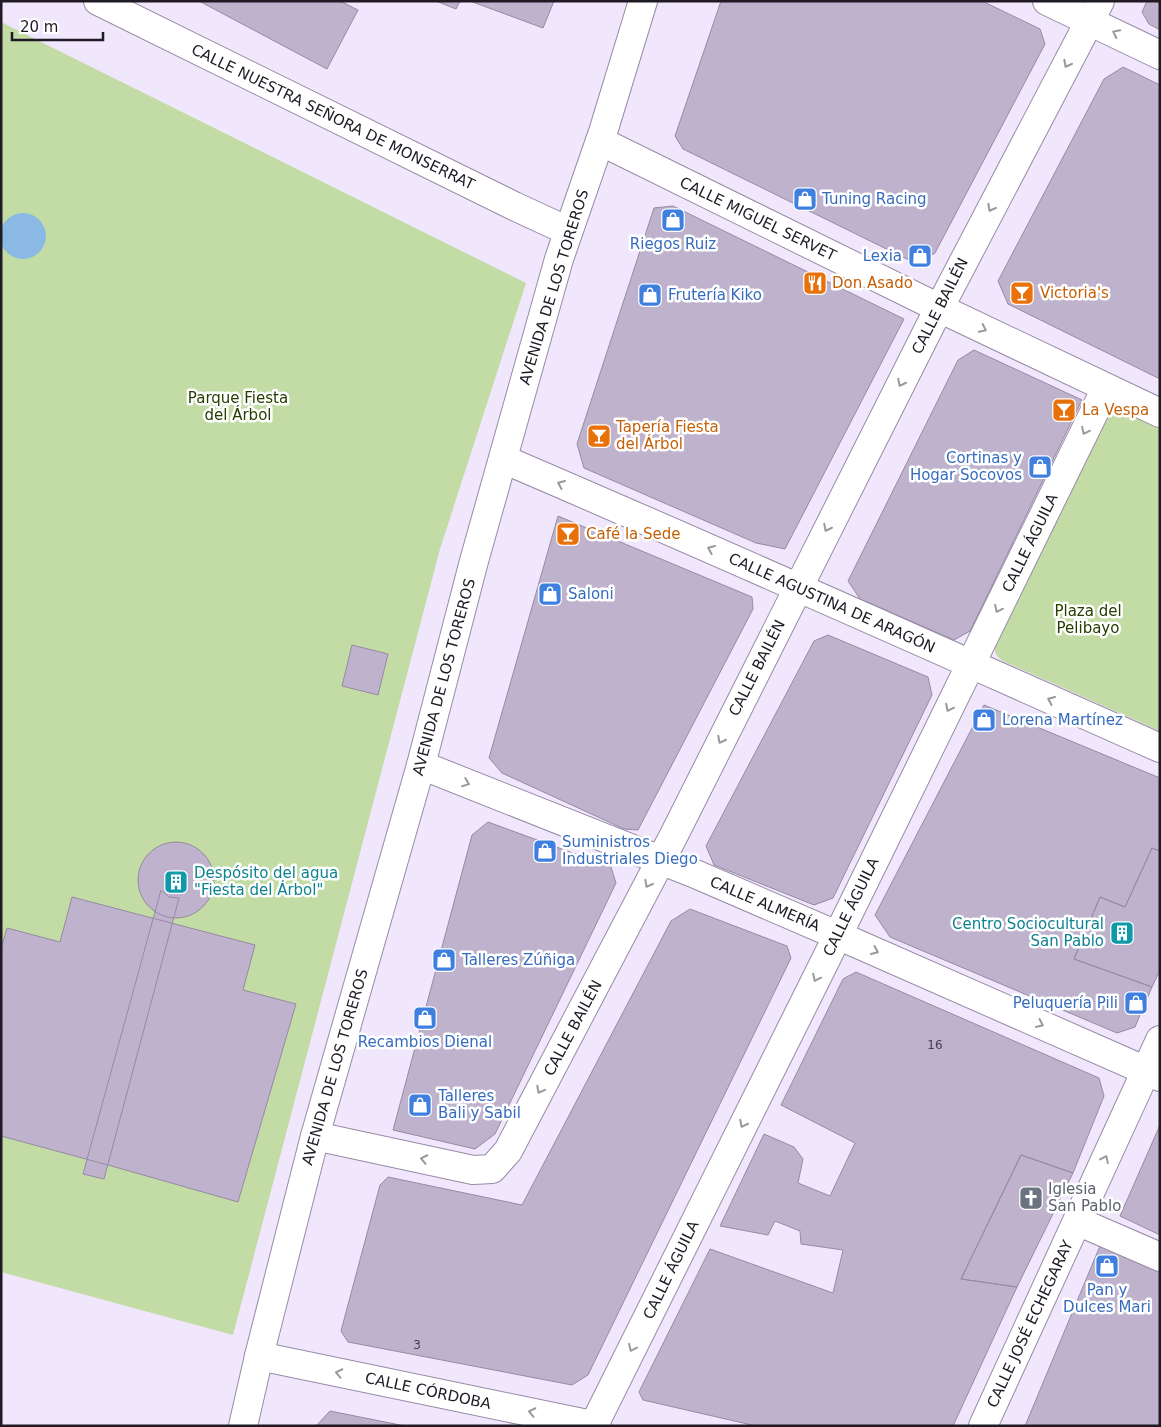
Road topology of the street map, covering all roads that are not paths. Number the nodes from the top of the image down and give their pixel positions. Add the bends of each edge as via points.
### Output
1 (98, 1) edge
2 (643, 1) edge
3 (1047, 1) edge
4 (1095, 11) edge
5 (1160, 54) edge
6 (600, 141) junction
7 (568, 231) junction
8 (939, 308) junction
9 (1106, 388) junction
10 (1160, 413) edge
11 (503, 459) junction
12 (798, 586) junction
13 (970, 665) junction
14 (1160, 748) edge
15 (421, 765) junction
16 (661, 860) junction
17 (838, 935) junction
18 (1160, 1040) edge
19 (1153, 1074) edge
20 (315, 1136) junction
21 (1077, 1221) junction
22 (1160, 1257) edge
23 (258, 1356) junction
24 (596, 1425) edge
25 (243, 1426) edge
26 (983, 1426) edge

1 - 7 main road, CALLE NUESTRA SEÑORA DE MONSERRAT
2 - 6 main road, AVENIDA DE LOS TOREROS
3 - 4 main road
5 -> 4 main road
4 -> 8 main road, CALLE BAILÉN
6 - 7 main road, AVENIDA DE LOS TOREROS
6 - 8 main road, CALLE MIGUEL SERVET
7 - 11 main road, AVENIDA DE LOS TOREROS
8 -> 9 main road, CALLE MIGUEL SERVET
8 -> 12 main road, CALLE BAILÉN
9 - 10 main road, CALLE MIGUEL SERVET
9 -> 13 main road, CALLE ÁGUILA
12 -> 11 main road, CALLE AGUSTINA DE ARAGÓN
11 - 15 main road, AVENIDA DE LOS TOREROS
12 - 13 main road, CALLE AGUSTINA DE ARAGÓN
12 -> 16 main road, CALLE BAILÉN
14 -> 13 main road, CALLE AGUSTINA DE ARAGÓN
13 -> 17 main road, CALLE ÁGUILA
15 -> 16 main road, CALLE ALMERÍA
15 - 20 main road, AVENIDA DE LOS TOREROS
16 - 17 main road, CALLE ALMERÍA
16 -> 20 main road, CALLE BAILÉN via 508,1151 492,1169 473,1170
17 -> 19 main road, CALLE ALMERÍA
17 -> 24 main road, CALLE ÁGUILA
18 - 19 main road, CALLE JOSÉ ECHEGARAY
21 -> 19 main road, CALLE JOSÉ ECHEGARAY
20 - 23 main road, AVENIDA DE LOS TOREROS
21 - 22 main road, CALLE JOSÉ ECHEGARAY
21 - 26 main road, CALLE JOSÉ ECHEGARAY
24 -> 23 main road, CALLE CÓRDOBA
23 - 25 main road, AVENIDA DE LOS TOREROS

